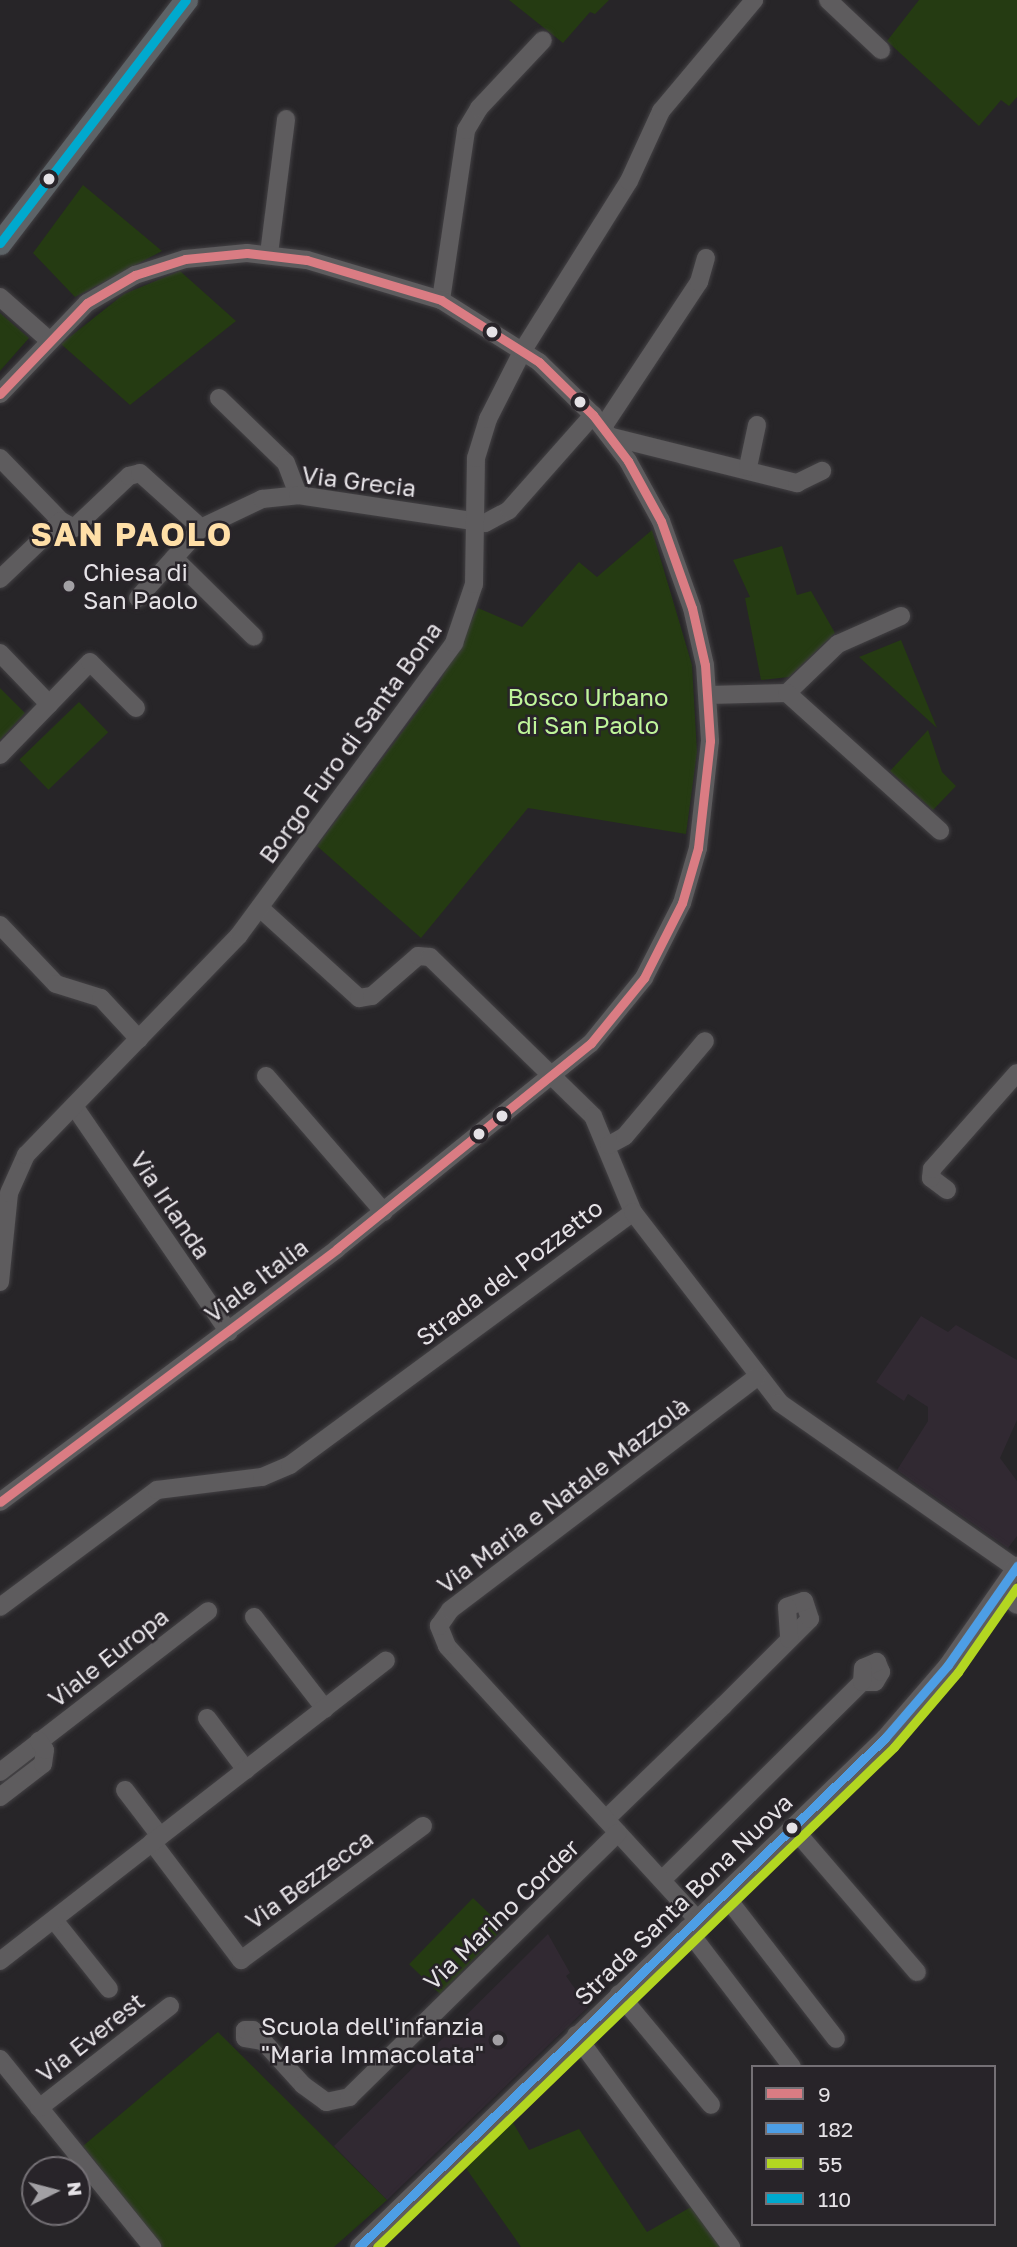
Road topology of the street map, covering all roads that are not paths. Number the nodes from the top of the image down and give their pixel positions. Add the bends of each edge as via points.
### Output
1 (186, 0) edge
2 (754, 0) edge
3 (828, 0) edge
4 (543, 40) dead end
5 (881, 50) dead end
6 (286, 119) dead end
7 (0, 243) edge
8 (270, 254) junction
9 (705, 258) dead end
10 (0, 297) edge
11 (441, 300) junction
12 (49, 340) junction
13 (523, 350) junction
14 (0, 394) edge
15 (219, 398) dead end
16 (757, 425) dead end
17 (603, 426) junction
18 (0, 458) edge
19 (748, 467) junction
20 (822, 471) dead end
21 (298, 495) junction
22 (61, 521) junction
23 (475, 522) junction
24 (201, 528) junction
25 (174, 558) junction
26 (0, 579) edge
27 (138, 598) dead end
28 (901, 616) dead end
29 (254, 637) dead end
30 (0, 653) edge
31 (787, 693) junction
32 (708, 695) junction
33 (49, 704) junction
34 (136, 708) dead end
35 (0, 755) edge
36 (940, 831) dead end
37 (260, 908) junction
38 (0, 925) edge
39 (139, 1039) junction
40 (705, 1041) dead end
41 (1017, 1073) edge
42 (266, 1076) dead end
43 (554, 1077) junction
44 (74, 1106) junction
45 (609, 1145) junction
46 (947, 1191) dead end
47 (384, 1212) junction
48 (633, 1212) junction
49 (0, 1282) edge
50 (229, 1332) junction
51 (757, 1377) junction
52 (0, 1502) edge
53 (1016, 1567) edge
54 (1001, 1591) junction
55 (1017, 1605) edge
56 (0, 1607) edge
57 (208, 1611) dead end
58 (254, 1616) dead end
59 (789, 1639) dead end
60 (386, 1661) dead end
61 (862, 1682) dead end
62 (325, 1709) junction
63 (207, 1718) dead end
64 (39, 1741) junction
65 (246, 1770) junction
66 (0, 1772) edge
67 (125, 1790) dead end
68 (0, 1797) edge
69 (422, 1826) dead end
70 (612, 1826) junction
71 (793, 1828) junction
72 (156, 1839) junction
73 (662, 1880) junction
74 (723, 1894) junction
75 (54, 1920) junction
76 (692, 1924) junction
77 (0, 1961) edge
78 (917, 1972) dead end
79 (109, 1989) dead end
80 (619, 1994) junction
81 (170, 2006) dead end
82 (576, 2035) junction
83 (836, 2039) dead end
84 (263, 2041) dead end
85 (0, 2059) edge
86 (791, 2065) edge
87 (711, 2105) dead end
88 (40, 2108) junction
89 (152, 2247) edge
90 (359, 2247) edge
91 (731, 2247) edge

1 - 7 main road
2 - 13 street, Borgo Furo di Santa Bona via 661,111 629,181
3 - 5 street
4 - 11 street via 479,108 466,130
6 - 8 street
8 - 11 street, Viale Italia via 331,264
8 - 12 street, Viale Italia via 209,254 154,267 87,303
9 - 17 street via 699,282
10 - 12 street
11 - 13 street, Viale Italia
12 - 14 street, Viale Italia
13 - 17 street, Viale Italia
13 - 23 street, Borgo Furo di Santa Bona via 480,439
15 - 21 street via 286,463
16 - 19 street
17 - 19 street
17 - 23 street via 504,515
17 - 32 street, Viale Italia via 647,492 678,562
18 - 22 street
19 - 20 street via 797,483
21 - 23 street, Via Grecia
21 - 24 street, Via Grecia via 262,499
22 - 24 street via 82,525 129,476 140,473
22 - 26 street
23 - 37 street, Borgo Furo di Santa Bona via 474,584 454,643
24 - 25 street, Via Grecia
25 - 27 street, Via Grecia
25 - 29 street
28 - 31 street via 838,643
30 - 33 street
31 - 32 street
31 - 36 street
32 - 43 street, Viale Italia via 706,796 682,903 632,995
33 - 34 street via 90,662
33 - 35 street
37 - 39 street, Borgo Furo di Santa Bona
37 - 43 street via 359,998 372,996 426,955
38 - 39 street via 62,989 94,993
39 - 44 street, Borgo Furo di Santa Bona
40 - 45 street via 625,1136
41 - 46 street via 932,1169 931,1178
42 - 47 street
43 - 45 street via 593,1116
43 - 47 street, Viale Italia
44 - 49 street, Borgo Furo di Santa Bona via 26,1155 12,1181
44 - 50 street, Via Irlanda
45 - 48 street
47 - 50 street, Viale Italia
48 - 51 street, Strada del Pozzetto
48 - 56 street, Strada del Pozzetto via 290,1465 261,1477 157,1490
50 - 52 street, Viale Italia
51 - 53 street, Strada del Pozzetto via 803,1422
51 - 70 street, Via Maria e Natale Mazzolà via 450,1611 439,1626 447,1646
53 - 54 street, Strada Santa Bona Nuova
54 - 55 street
54 - 71 street, Strada Santa Bona Nuova via 925,1694
57 - 64 street, Viale Europa
58 - 62 street
59 - 70 street
60 - 62 street
61 - 73 street
62 - 65 street
63 - 65 street
64 - 66 street, Viale Europa
64 - 68 street, Viale Europa via 45,1750 43,1764
65 - 72 street
67 - 72 street, Via Bezzecca
69 - 72 street, Via Bezzecca via 241,1960
70 - 73 street, Via Maria e Natale Mazzolà
70 - 84 street, Via Marino Corder via 349,2097 336,2104 320,2098
71 - 74 street, Strada Santa Bona Nuova
71 - 78 street
72 - 75 street
73 - 76 street, Via Maria e Natale Mazzolà
74 - 76 street, Strada Santa Bona Nuova
74 - 83 street
75 - 77 street
75 - 79 street
76 - 80 street, Strada Santa Bona Nuova
76 - 86 street, Via Maria e Natale Mazzolà
80 - 82 street, Strada Santa Bona Nuova
80 - 87 street
81 - 88 street, Via Everest
82 - 90 street, Strada Santa Bona Nuova
82 - 91 street
85 - 88 street, Via Everest
88 - 89 street, Via Everest

